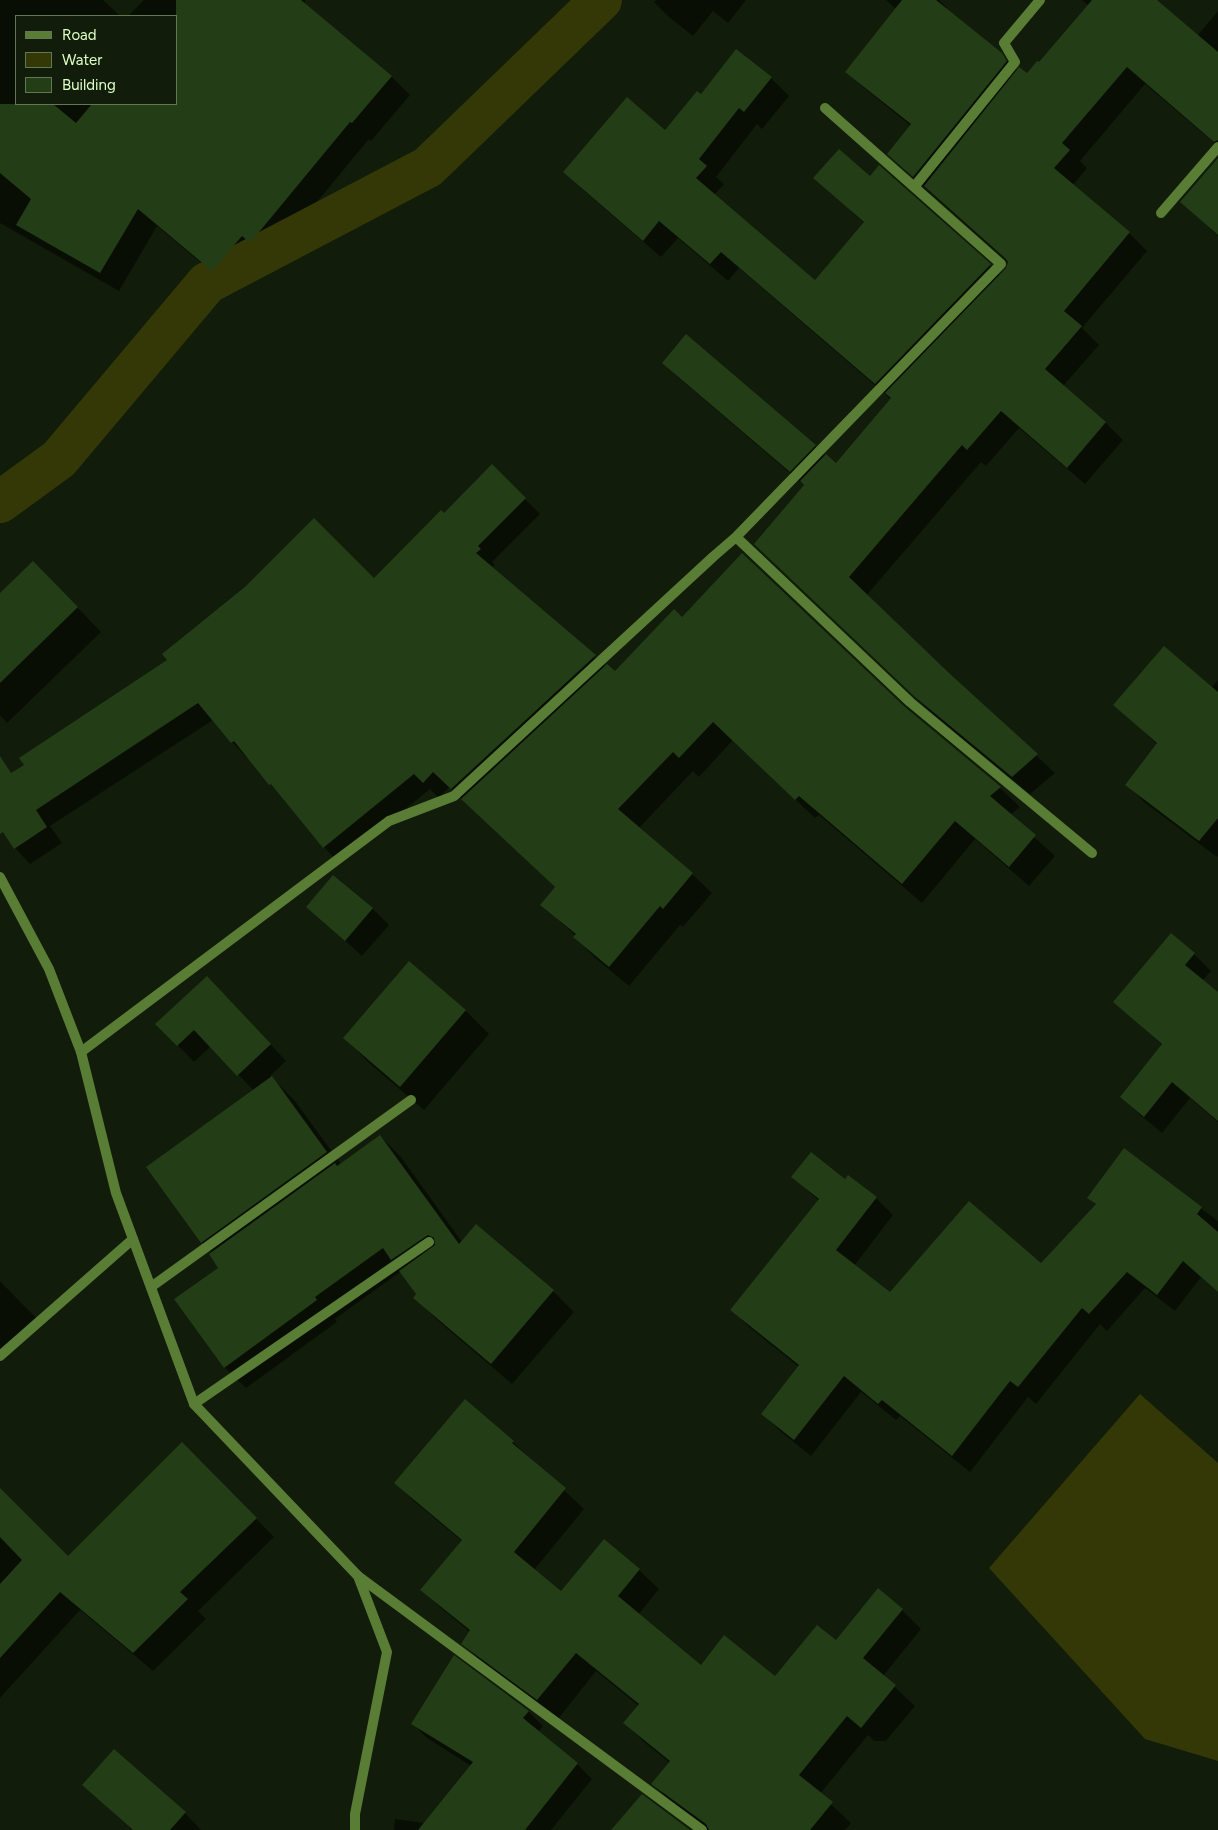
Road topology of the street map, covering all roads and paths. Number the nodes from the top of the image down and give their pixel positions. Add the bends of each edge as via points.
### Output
1 (1040, 0) edge
2 (825, 108) dead end
3 (1218, 147) edge
4 (914, 187) junction
5 (1161, 213) dead end
6 (736, 537) junction
7 (1092, 853) dead end
8 (0, 877) edge
9 (81, 1052) junction
10 (411, 1100) dead end
11 (133, 1239) junction
12 (429, 1242) dead end
13 (150, 1287) junction
14 (0, 1356) edge
15 (194, 1404) junction
16 (358, 1576) junction
17 (355, 1830) edge
18 (702, 1830) edge

1 - 4 street via 1004,43 1015,62
2 - 4 street
3 - 5 street
4 - 6 street via 1001,264
6 - 7 street via 910,702
6 - 9 street via 454,796 389,821
8 - 9 street via 49,969
9 - 11 street via 116,1193
10 - 13 street
11 - 13 street
11 - 14 street
12 - 15 street
13 - 15 street
15 - 16 street
16 - 17 street via 388,1652 355,1814
16 - 18 street

